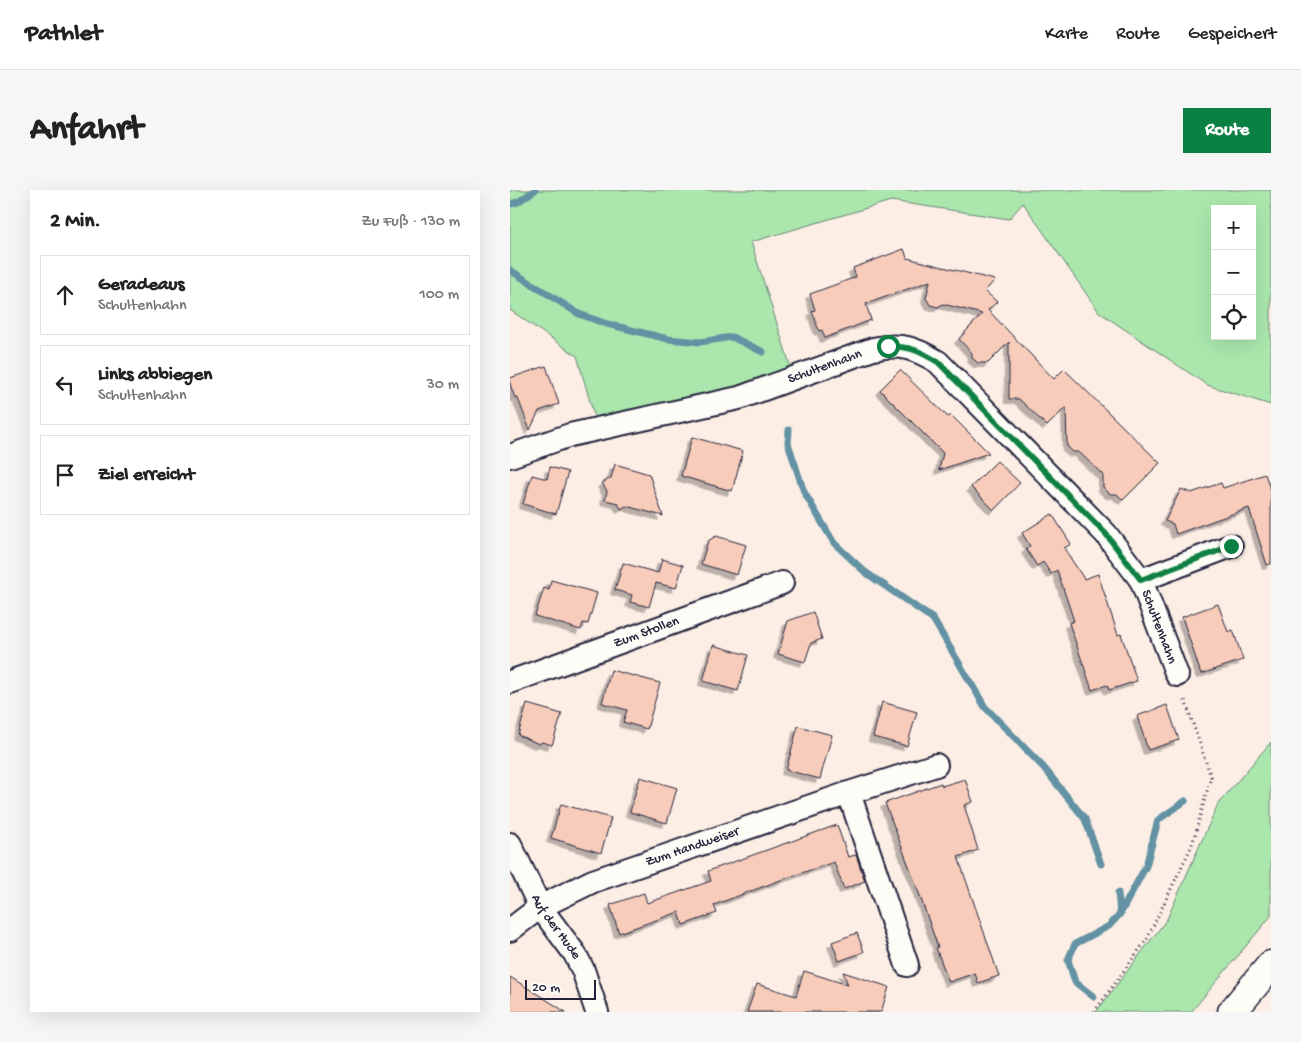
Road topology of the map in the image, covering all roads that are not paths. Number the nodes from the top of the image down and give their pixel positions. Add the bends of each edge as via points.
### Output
1 (510, 456) edge
2 (1231, 546) dead end
3 (1141, 580) junction
4 (782, 583) dead end
5 (1177, 675) road end
6 (510, 682) edge
7 (936, 765) dead end
8 (849, 793) junction
9 (510, 844) edge
10 (540, 907) junction
11 (510, 930) edge
12 (907, 965) dead end
13 (1271, 966) edge
14 (597, 1012) edge
15 (1232, 1012) edge

1 - 3 street, Schultenhahn via 570,434 739,398 873,349 908,347 938,362 1106,534
2 - 3 street, Schultenhahn
3 - 5 street, Schultenhahn
4 - 6 street, Zum Stollen
7 - 8 street, Zum Handweiser
8 - 10 street, Zum Handweiser via 593,881
8 - 12 street
9 - 10 street, Auf der Hude
10 - 11 street, Zum Handweiser
10 - 14 street, Auf der Hude via 575,954
13 - 15 main road

